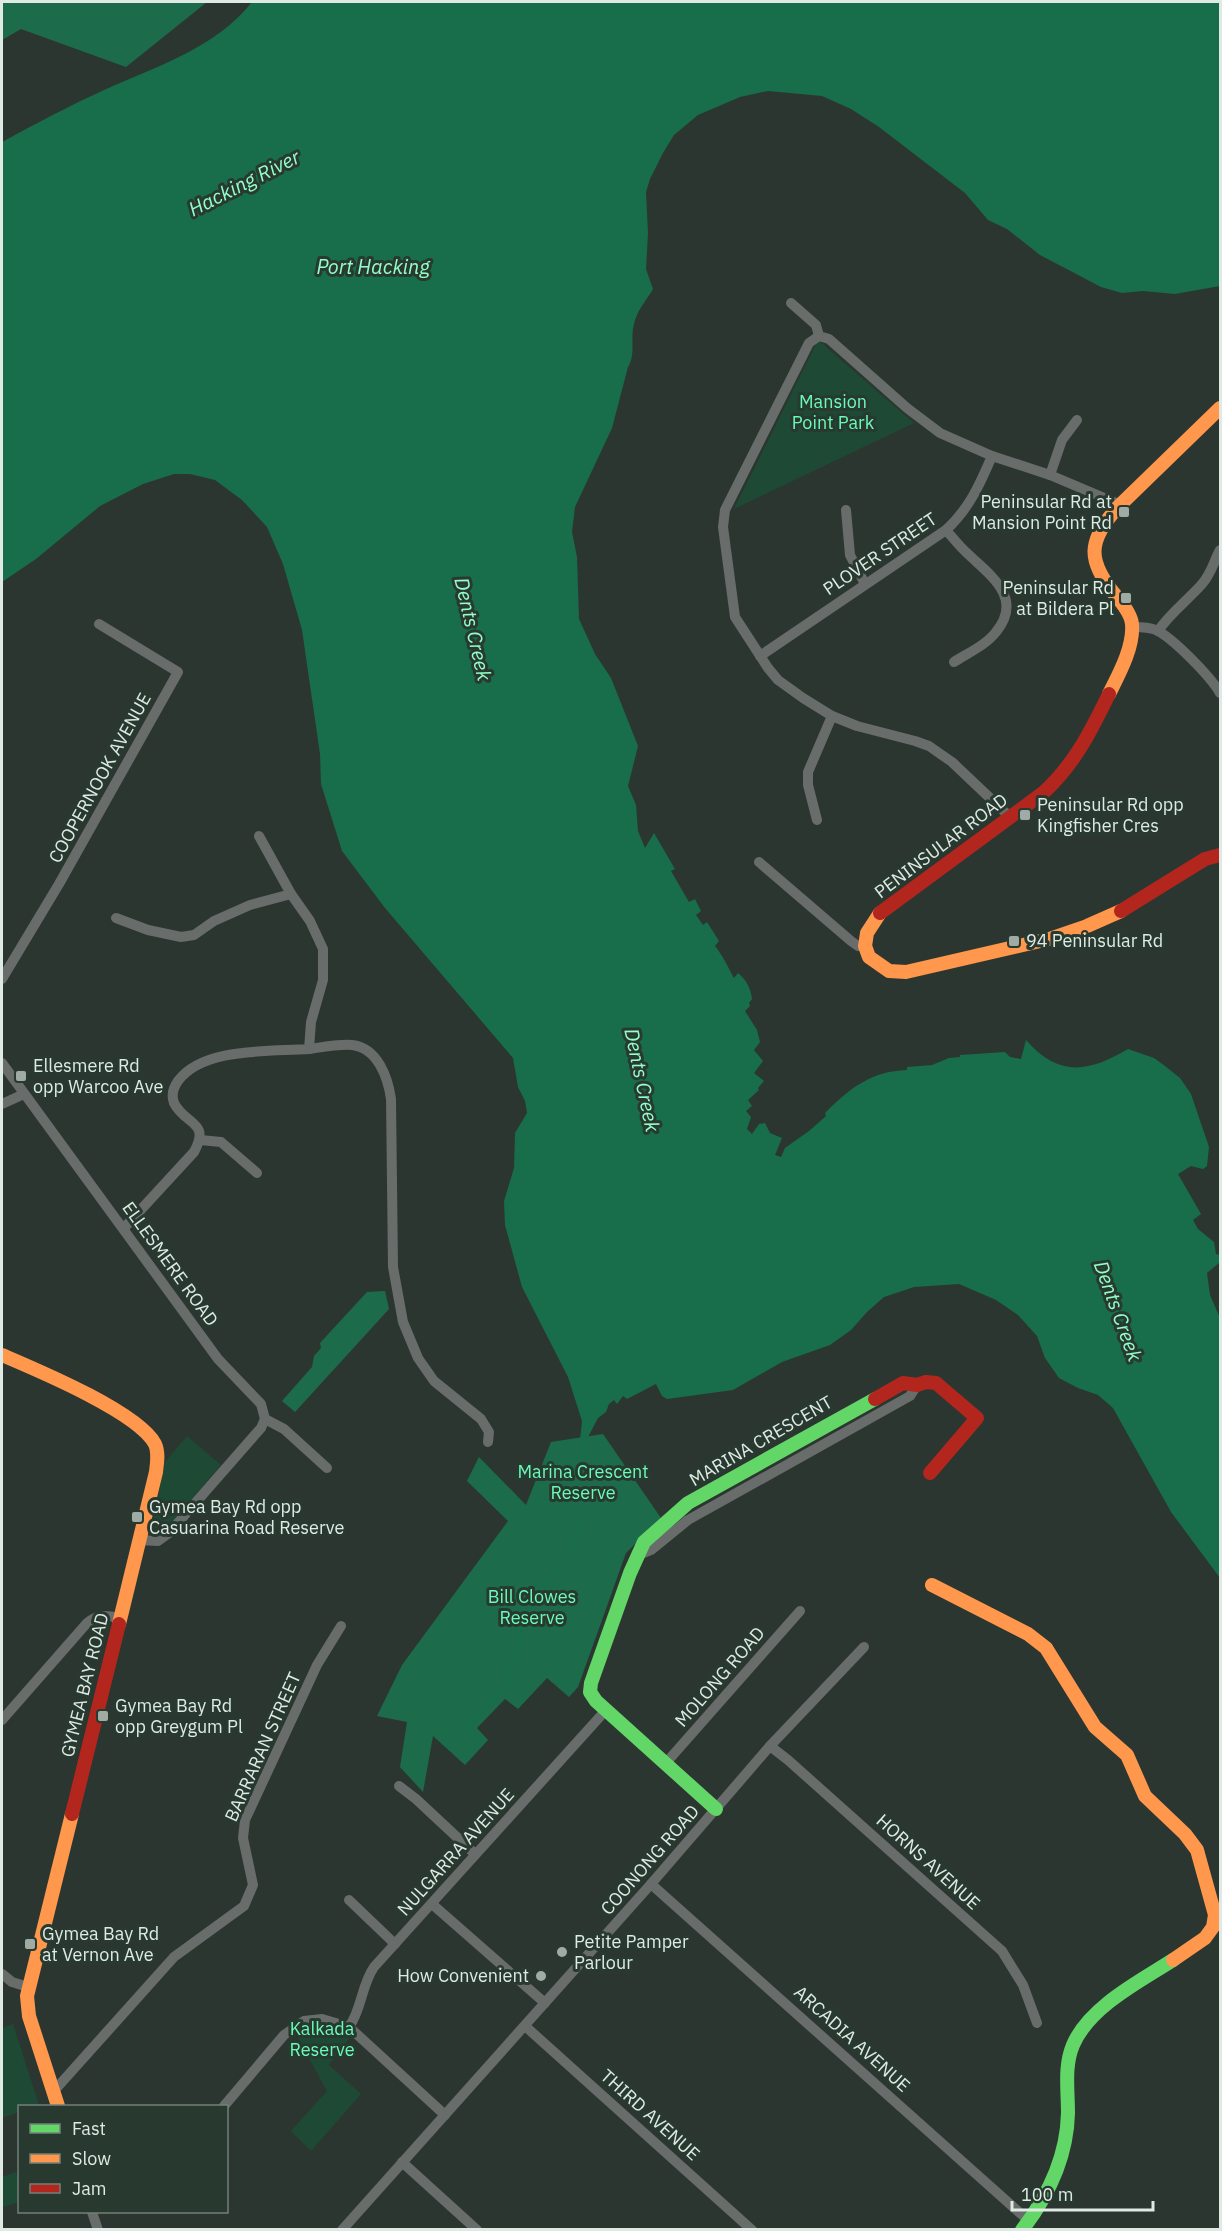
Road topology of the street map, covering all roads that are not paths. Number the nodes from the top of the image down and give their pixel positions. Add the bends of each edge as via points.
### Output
1 (791, 303) dead end
2 (819, 336) junction
3 (1221, 408) edge
4 (1077, 420) dead end
5 (992, 456) junction
6 (1050, 475) junction
7 (1121, 506) junction
8 (846, 510) dead end
9 (946, 530) junction
10 (1221, 550) edge
11 (865, 584) junction
12 (99, 624) dead end
13 (1133, 627) junction
14 (1158, 631) junction
15 (760, 656) junction
16 (954, 662) dead end
17 (1221, 693) edge
18 (832, 716) junction
19 (1010, 817) junction
20 (817, 820) dead end
21 (259, 836) dead end
22 (1221, 855) edge
23 (759, 862) dead end
24 (291, 894) junction
25 (116, 918) dead end
26 (865, 946) junction
27 (2, 979) edge
28 (309, 1049) junction
29 (2, 1063) edge
30 (24, 1094) junction
31 (2, 1104) edge
32 (200, 1140) junction
33 (257, 1173) dead end
34 (124, 1228) junction
35 (2, 1355) edge
36 (266, 1419) junction
37 (488, 1442) dead end
38 (327, 1468) dead end
39 (930, 1473) dead end
40 (139, 1540) junction
41 (932, 1585) dead end
42 (800, 1611) dead end
43 (120, 1618) junction
44 (341, 1626) dead end
45 (864, 1647) dead end
46 (606, 1710) junction
47 (2, 1720) edge
48 (770, 1746) junction
49 (665, 1764) junction
50 (399, 1786) dead end
51 (716, 1809) junction
52 (475, 1854) junction
53 (651, 1884) junction
54 (349, 1900) dead end
55 (432, 1904) junction
56 (395, 1944) junction
57 (2, 1974) edge
58 (28, 1987) junction
59 (545, 2003) junction
60 (1036, 2023) dead end
61 (525, 2026) junction
62 (349, 2027) junction
63 (53, 2092) junction
64 (58, 2105) edge
65 (225, 2105) edge
66 (444, 2115) junction
67 (402, 2162) junction
68 (93, 2213) edge
69 (1026, 2225) edge
70 (98, 2229) edge
71 (342, 2229) edge
72 (477, 2229) edge
73 (752, 2229) edge

1 - 2 street via 816,324
2 - 5 street via 829,339 930,426
2 - 15 street via 809,344 724,515 735,618
3 - 7 street
4 - 6 street via 1062,440
5 - 6 street
5 - 9 street, PLOVER STREET via 973,498
6 - 7 street
7 - 13 street via 1098,537 1095,560 1101,579 1123,604
8 - 11 street via 850,555
9 - 11 street, PLOVER STREET
9 - 16 street via 996,579 1005,602 996,633
10 - 14 street via 1202,585
11 - 15 street, PLOVER STREET
12 - 27 street, COOPERNOOK AVENUE via 178,672
13 - 14 street
13 - 19 street, PENINSULAR ROAD via 1117,675 1077,756 1056,781
14 - 17 street
15 - 18 street via 778,680
18 - 19 street via 929,746 952,762
18 - 20 street via 808,772
19 - 26 street, PENINSULAR ROAD via 880,914 870,926
21 - 24 street
22 - 26 street via 1205,859 1110,916 1049,939 975,958 897,972 874,963
23 - 26 street via 851,941
24 - 25 street via 250,904 194,935 181,937
24 - 28 street via 310,921 323,950 323,980 311,1022
28 - 32 street via 225,1055 207,1059 184,1073 173,1088 173,1101 196,1126
28 - 37 street via 355,1046 377,1061 384,1071 391,1100 393,1279 403,1322 423,1366 434,1381 481,1419 489,1432
29 - 30 street, ELLESMERE ROAD
30 - 31 street
30 - 34 street, ELLESMERE ROAD
32 - 33 street via 221,1142
32 - 34 street via 194,1152
34 - 36 street, ELLESMERE ROAD via 218,1359 261,1404
35 - 40 street, GYMEA BAY ROAD via 81,1389 150,1437 158,1451 158,1461
36 - 38 street, ELLESMERE ROAD via 284,1429
36 - 40 street via 169,1533 158,1540
39 - 46 street, MARINA CRESCENT via 977,1418 940,1385 903,1383 688,1503 644,1542 630,1574 590,1687 592,1696
40 - 43 street, GYMEA BAY ROAD
41 - 69 street, ARCADIA AVENUE via 1046,1647 1095,1727 1127,1755 1145,1796 1192,1842 1215,1915 1205,1938 1107,2005 1076,2040 1068,2055 1064,2149 1044,2197
42 - 49 street, MOLONG ROAD
43 - 47 street via 93,1618
43 - 58 street, GYMEA BAY ROAD
44 - 63 street, BARRARAN STREET via 317,1665 246,1820 243,1838 253,1885 244,1906 174,1957
45 - 48 street, COONONG ROAD
46 - 49 street, MARINA CRESCENT
46 - 52 street, NULGARRA AVENUE
48 - 51 street, COONONG ROAD
48 - 60 street, HORNS AVENUE via 1002,1951 1023,1985
49 - 51 street, MARINA CRESCENT
50 - 52 street
51 - 53 street, COONONG ROAD
52 - 55 street, NULGARRA AVENUE
53 - 59 street, COONONG ROAD
53 - 69 street, ARCADIA AVENUE
54 - 56 street
55 - 56 street, NULGARRA AVENUE
55 - 59 street
56 - 62 street, NULGARRA AVENUE via 371,1971 357,2017
57 - 58 street
58 - 63 street, GYMEA BAY ROAD via 29,2016
59 - 61 street, COONONG ROAD
61 - 66 street, COONONG ROAD
61 - 73 street, THIRD AVENUE
62 - 65 street via 322,2019 304,2021 284,2035
62 - 66 street
63 - 64 street, GYMEA BAY ROAD
66 - 67 street, COONONG ROAD
67 - 71 street, COONONG ROAD
67 - 72 street
68 - 70 street

